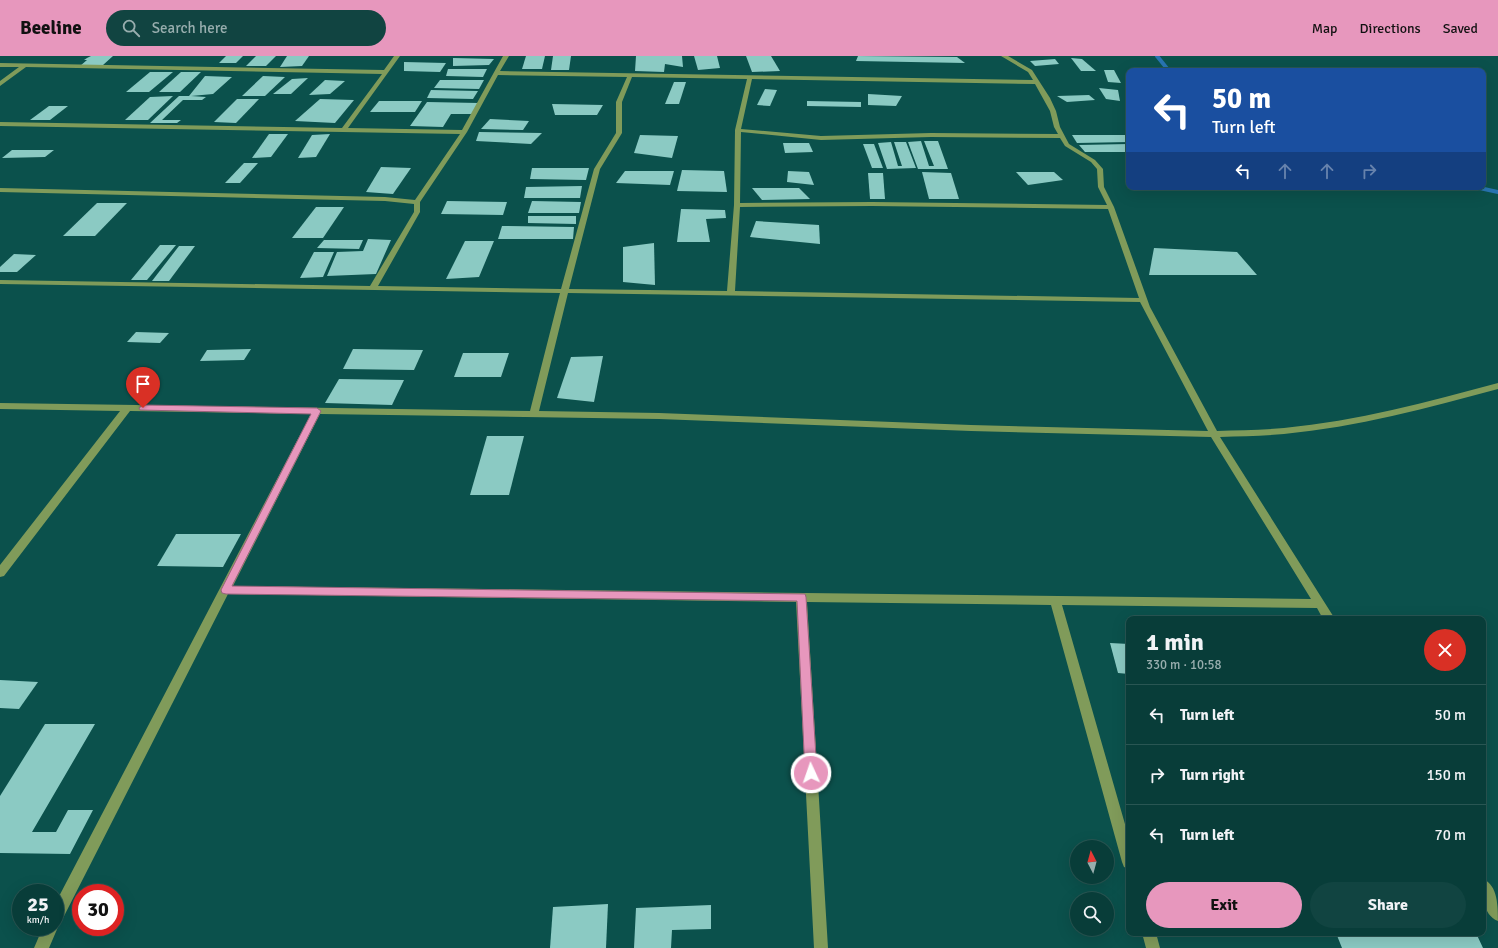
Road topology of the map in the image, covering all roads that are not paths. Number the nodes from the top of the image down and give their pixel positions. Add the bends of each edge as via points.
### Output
1 (397, 56) edge
2 (506, 56) edge
3 (1004, 56) edge
4 (0, 65) edge
5 (25, 65) junction
6 (385, 72) junction
7 (497, 73) junction
8 (630, 75) junction
9 (750, 77) junction
10 (1037, 82) junction
11 (0, 84) edge
12 (0, 124) edge
13 (344, 130) junction
14 (738, 130) junction
15 (464, 132) junction
16 (1062, 136) junction
17 (0, 190) edge
18 (417, 202) junction
19 (738, 205) junction
20 (1111, 207) junction
21 (0, 282) edge
22 (373, 287) junction
23 (564, 291) junction
24 (731, 293) junction
25 (1144, 300) junction
26 (1498, 386) edge
27 (0, 406) edge
28 (128, 408) junction
29 (317, 411) junction
30 (534, 414) junction
31 (1214, 434) junction
32 (0, 573) edge
33 (226, 590) junction
34 (801, 597) junction
35 (1055, 601) junction
36 (1319, 604) junction
37 (1327, 616) edge
38 (1126, 851) edge
39 (1486, 892) edge
40 (64, 902) edge
41 (1498, 914) edge
42 (47, 936) edge
43 (1150, 936) edge
44 (41, 948) edge
45 (821, 948) edge
46 (1153, 948) edge

1 - 6 street
2 - 7 street
3 - 10 street via 1030,71
4 - 5 street
5 - 6 street
5 - 11 street
6 - 13 street
7 - 8 street
7 - 15 street
8 - 9 street
8 - 23 street via 619,102 619,133 597,169
9 - 10 street
9 - 14 street
10 - 16 street via 1053,111
12 - 13 street
13 - 15 street
14 - 16 street via 821,138 931,135
14 - 19 street
15 - 18 street
16 - 20 street via 1067,145 1093,161 1100,169 1100,187
17 - 18 street via 385,199
18 - 22 street via 417,212
19 - 20 street
19 - 24 street
20 - 25 street
21 - 22 street
22 - 23 street
23 - 24 street
23 - 30 street
24 - 25 street
25 - 31 street
26 - 31 street via 1422,407 1350,421 1284,431
27 - 28 street
28 - 29 street
28 - 32 street
29 - 30 street
29 - 33 street
30 - 31 street
31 - 36 street
33 - 34 street
33 - 40 street
34 - 35 street
34 - 45 street
35 - 36 street
35 - 38 street
36 - 37 street
39 - 41 street
42 - 44 street
43 - 46 street

